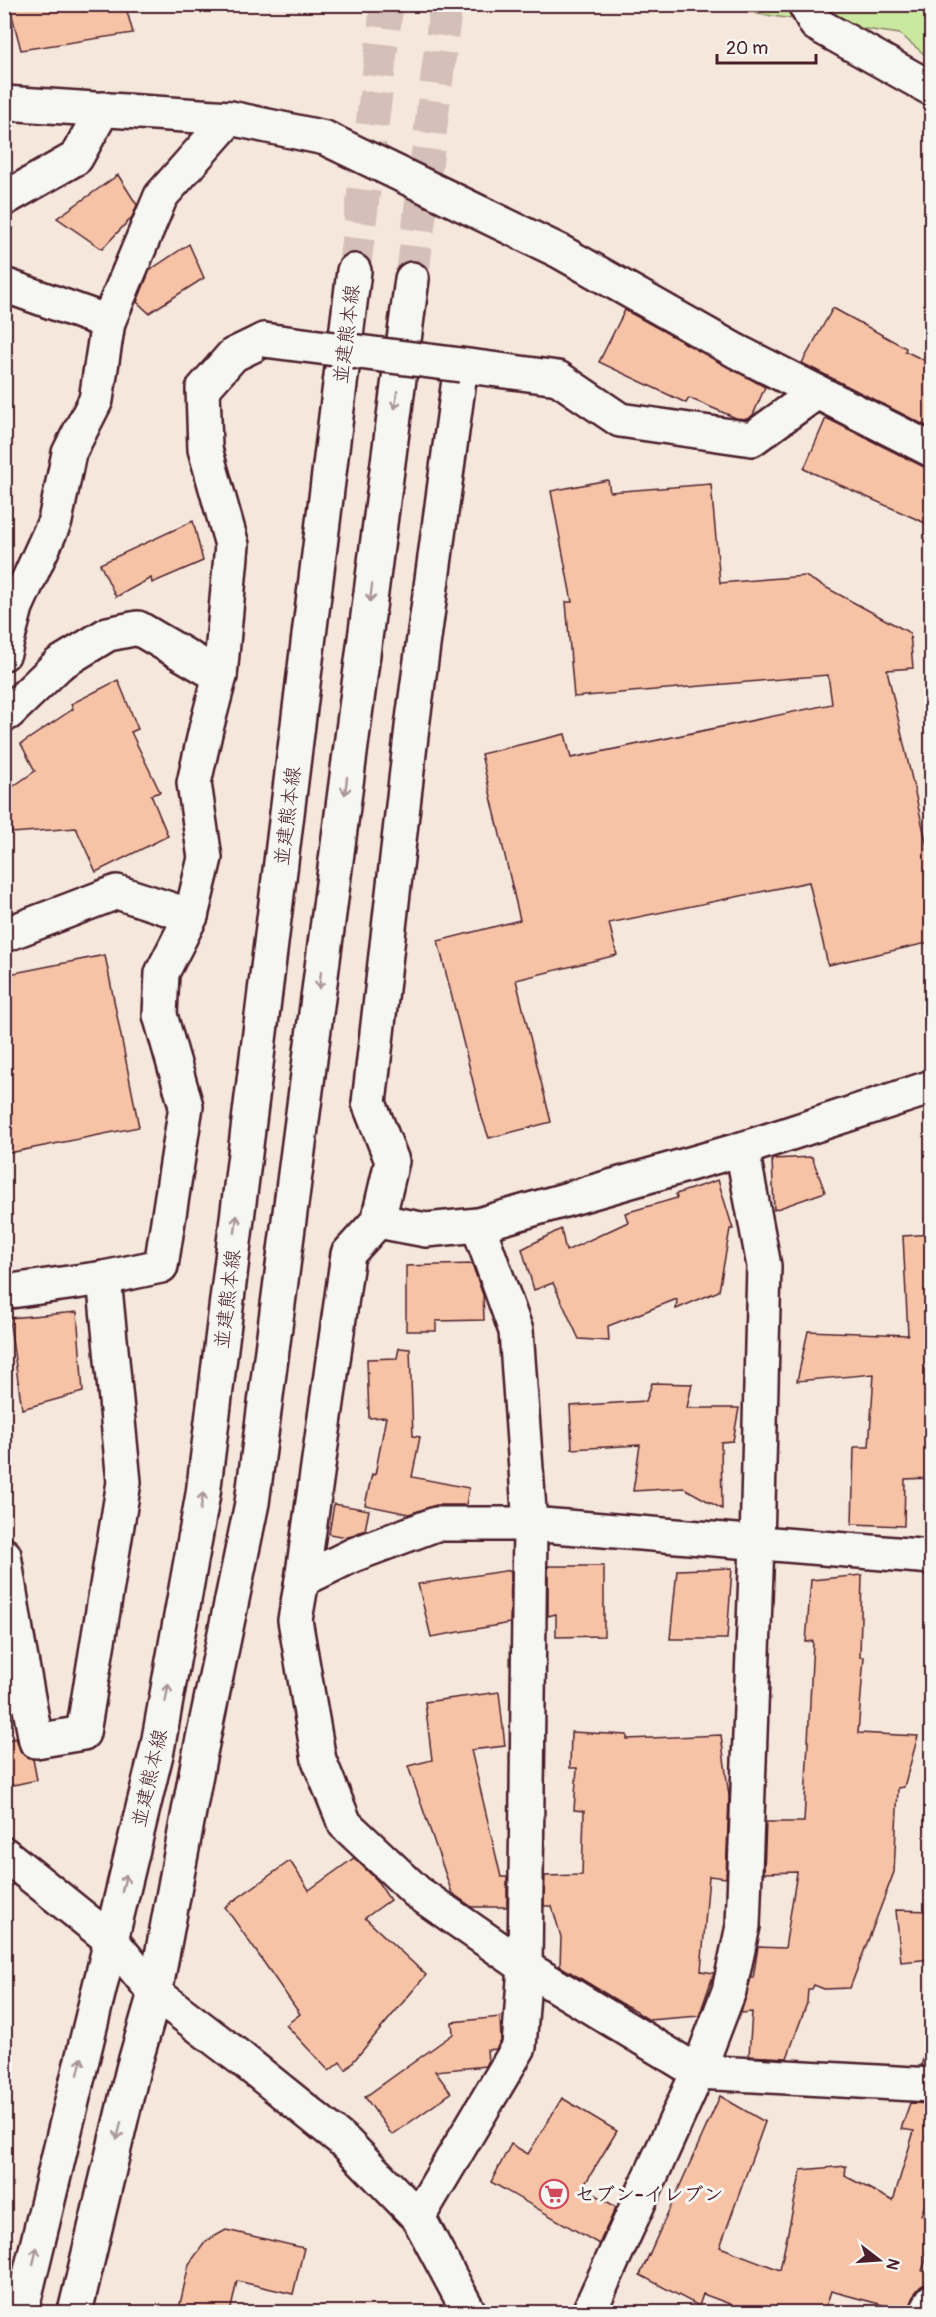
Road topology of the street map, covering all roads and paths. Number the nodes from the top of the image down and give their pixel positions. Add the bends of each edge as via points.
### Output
1 (805, 4) edge
2 (932, 89) edge
3 (4, 103) edge
4 (104, 109) junction
5 (230, 118) junction
6 (4, 199) edge
7 (354, 271) tunnel mouth
8 (412, 279) tunnel mouth
9 (4, 285) edge
10 (108, 322) junction
11 (461, 364) junction
12 (817, 392) junction
13 (932, 450) edge
14 (4, 653) edge
15 (220, 675) junction
16 (6, 712) edge
17 (191, 916) junction
18 (4, 935) edge
19 (932, 1087) edge
20 (742, 1149) junction
21 (378, 1221) junction
22 (478, 1225) junction
23 (104, 1278) junction
24 (4, 1292) edge
25 (530, 1524) junction
26 (757, 1544) junction
27 (4, 1555) edge
28 (932, 1557) edge
29 (302, 1580) junction
30 (4, 1854) edge
31 (111, 1940) junction
32 (525, 1967) junction
33 (155, 1993) junction
34 (698, 2072) junction
35 (932, 2085) edge
36 (418, 2217) junction
37 (932, 2301) edge
38 (21, 2313) edge
39 (75, 2313) edge
40 (469, 2313) edge
41 (589, 2313) edge
42 (927, 2313) edge

1 - 2 street via 816,24
3 - 4 street
4 - 5 street
4 - 6 street via 76,158
5 - 10 street via 161,196
5 - 12 street via 326,138 559,251
31 -> 7 street, 並建熊本線 via 157,1750 203,1494
8 -> 33 street via 252,1503
9 - 10 street
10 - 14 street via 96,400 69,453 56,521 16,607
11 - 12 street via 558,378 620,420 753,439
11 - 15 street, bridge via 264,340 233,355 203,388 205,449 232,545
11 - 21 street via 412,727 369,1103 392,1161
12 - 13 street
15 - 16 street via 138,628 108,634 59,664
15 - 17 street via 194,783 205,858
17 - 18 street via 117,892
17 - 23 street via 162,974 160,1015 186,1106 161,1266
19 - 20 street
20 - 22 street
20 - 26 street via 764,1266
21 - 22 street via 426,1230
21 - 29 street via 348,1254
22 - 25 street via 516,1331
23 - 24 street
23 - 27 street via 124,1482 83,1733 36,1741
25 - 26 street
25 - 29 street via 436,1524 353,1555
25 - 32 street
26 - 28 street
26 - 34 street via 743,1926 729,1991
29 - 32 street via 296,1620 319,1760 345,1824 417,1892
30 - 31 street
31 - 33 street
38 -> 31 street, 並建熊本線
32 - 34 street
32 - 36 street via 519,2047
33 - 36 street via 346,2143
33 -> 39 street
34 - 35 street
34 - 41 street
36 - 40 street
37 - 42 street

